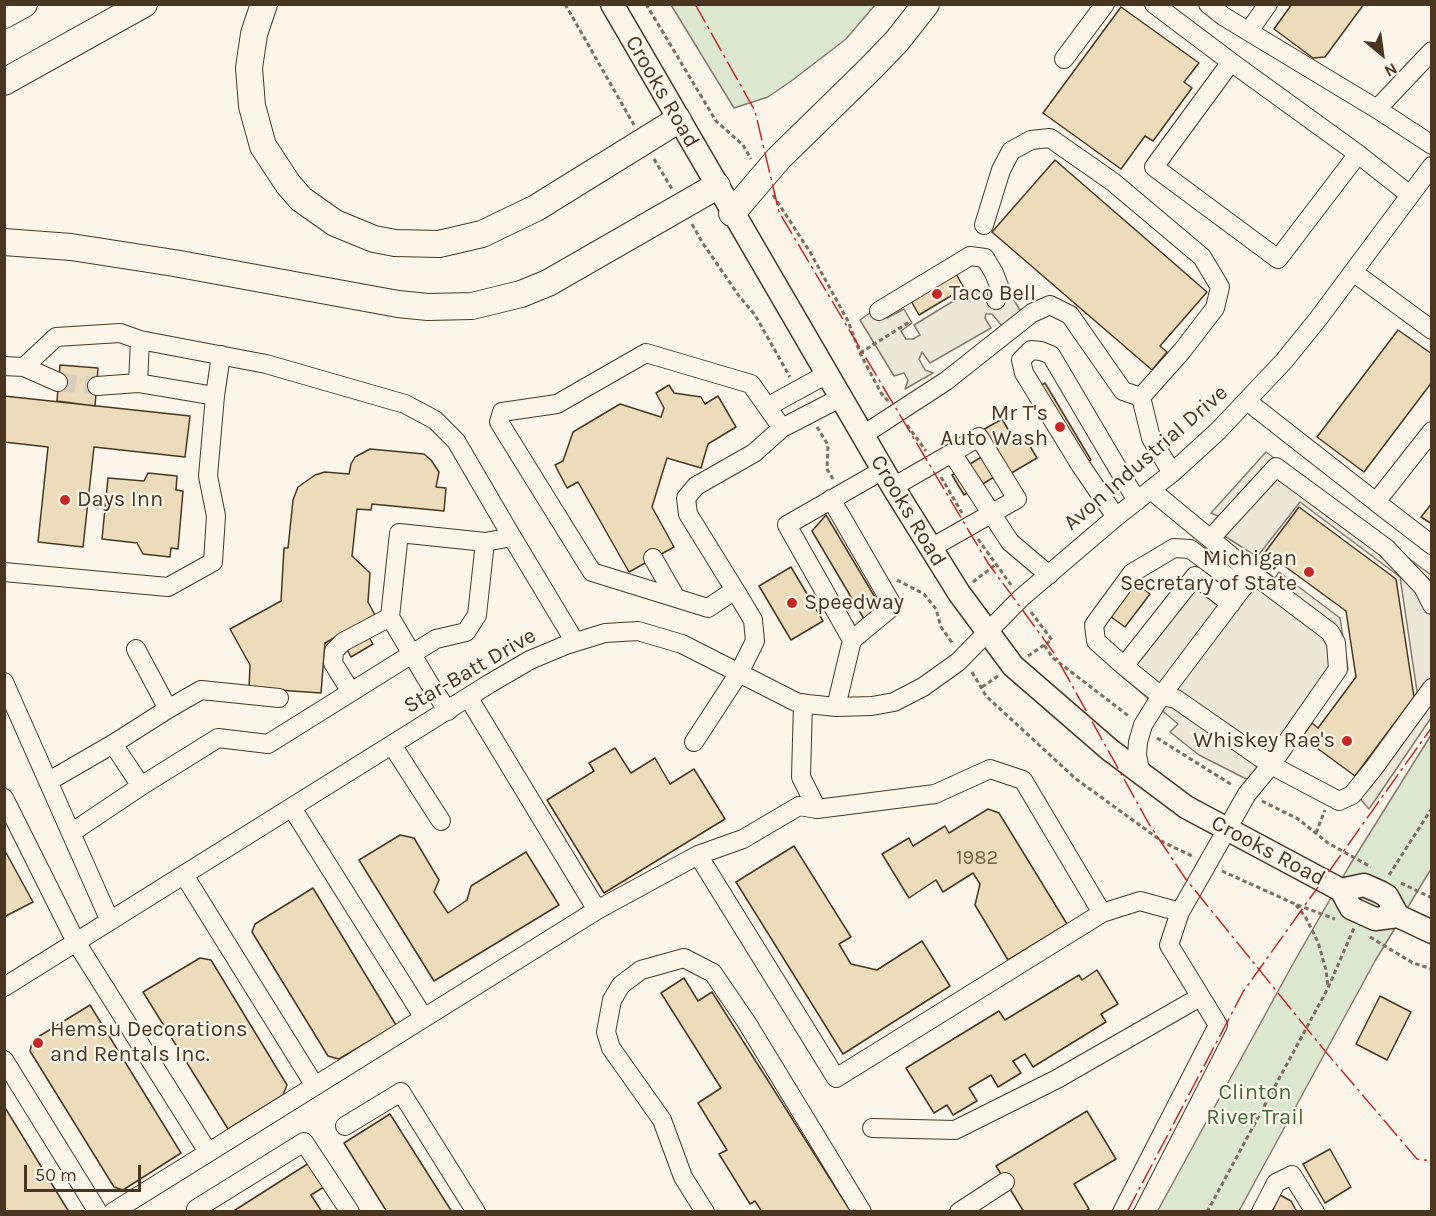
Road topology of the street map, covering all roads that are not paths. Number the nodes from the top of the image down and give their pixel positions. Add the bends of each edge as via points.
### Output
1 (24, 4) edge
2 (144, 4) edge
3 (264, 4) edge
4 (612, 4) edge
5 (926, 4) edge
6 (1105, 4) edge
7 (1154, 4) edge
8 (1208, 4) edge
9 (1268, 4) edge
10 (4, 15) edge
11 (1249, 31) junction
12 (1431, 51) edge
13 (1064, 59) dead end
14 (1232, 62) junction
15 (4, 82) edge
16 (1377, 109) junction
17 (678, 120) junction
18 (1431, 145) edge
19 (1358, 154) junction
20 (1431, 166) edge
21 (717, 186) junction
22 (1410, 195) junction
23 (732, 213) junction
24 (984, 225) dead end
25 (4, 242) edge
26 (1353, 272) junction
27 (996, 300) dead end
28 (879, 311) dead end
29 (1431, 330) edge
30 (140, 340) junction
31 (221, 355) junction
32 (4, 366) edge
33 (24, 367) junction
34 (827, 374) junction
35 (58, 382) tunnel mouth
36 (138, 383) junction
37 (97, 386) tunnel mouth
38 (215, 396) junction
39 (1141, 397) junction
40 (840, 398) junction
41 (1247, 401) junction
42 (767, 407) junction
43 (782, 428) junction
44 (1431, 431) edge
45 (862, 435) junction
46 (952, 453) junction
47 (1172, 473) junction
48 (888, 478) junction
49 (1144, 495) junction
50 (831, 499) junction
51 (1376, 502) junction
52 (991, 514) junction
53 (1116, 517) junction
54 (512, 537) junction
55 (1211, 538) junction
56 (485, 542) junction
57 (1431, 545) edge
58 (931, 548) junction
59 (653, 558) dead end
60 (4, 572) edge
61 (1049, 575) junction
62 (1248, 581) junction
63 (735, 591) junction
64 (676, 598) junction
65 (1232, 604) junction
66 (1431, 605) edge
67 (390, 617) junction
68 (988, 631) junction
69 (852, 640) junction
70 (575, 642) junction
71 (136, 649) dead end
72 (412, 654) junction
73 (1124, 666) junction
74 (739, 673) junction
75 (4, 682) edge
76 (1431, 688) edge
77 (351, 692) junction
78 (1161, 696) junction
79 (468, 697) junction
80 (279, 698) dead end
81 (803, 703) junction
82 (836, 706) junction
83 (168, 709) junction
84 (448, 711) junction
85 (1143, 725) junction
86 (694, 742) dead end
87 (113, 744) junction
88 (392, 745) junction
89 (1110, 750) junction
90 (1272, 765) junction
91 (1141, 775) junction
92 (48, 782) junction
93 (141, 786) junction
94 (4, 798) edge
95 (292, 808) junction
96 (817, 809) junction
97 (441, 820) dead end
98 (1228, 829) junction
99 (71, 832) junction
100 (698, 855) junction
101 (184, 875) junction
102 (597, 910) junction
103 (1180, 912) junction
104 (1102, 913) junction
105 (110, 921) junction
106 (1431, 932) edge
107 (76, 942) junction
108 (4, 987) edge
109 (1200, 997) junction
110 (424, 1018) junction
111 (4, 1060) edge
112 (315, 1086) junction
113 (345, 1126) dead end
114 (872, 1128) dead end
115 (208, 1152) junction
116 (1005, 1182) dead end
117 (963, 1211) edge
118 (98, 1212) edge
119 (113, 1212) edge
120 (198, 1212) edge
121 (350, 1212) edge
122 (476, 1212) edge
123 (705, 1212) edge
124 (862, 1212) edge
125 (1122, 1212) edge
126 (1261, 1212) edge
127 (1315, 1212) edge

1 - 10 highway
2 - 15 highway
3 - 17 highway via 249,68 252,106 264,146 301,199 335,223 374,239 439,244 482,234 536,208
4 - 17 main road, Crooks Road
5 - 23 highway via 897,41 779,158
6 - 13 street
7 - 14 street
8 - 11 street
9 - 11 street
11 - 16 street
12 - 16 street
14 - 19 street
14 - 19 street via 1154,167 1278,259
16 - 18 street
17 - 21 main road, Crooks Road
19 - 22 street
20 - 22 street, Avon Industrial Drive
21 - 23 main road, Crooks Road
21 - 25 highway via 548,283 472,306 398,304 144,258
22 - 26 street, Avon Industrial Drive
23 - 34 main road, Crooks Road
24 - 39 street via 1011,151 1031,140 1050,138 1113,182 1202,256 1220,286 1215,308
26 - 29 street
26 - 41 street, Avon Industrial Drive via 1284,361
27 - 28 street via 999,286 994,273 985,258 970,256
30 - 31 street
30 - 33 street via 120,333 56,337
30 - 36 street
31 - 38 street
31 - 54 street via 405,404 435,420 456,441
32 - 33 street
33 - 35 street
34 - 40 main road, Crooks Road
34 - 42 street
36 - 37 street
36 - 38 street
38 - 60 street via 208,476 216,516 213,562 168,587
39 - 45 street via 1123,391 1070,315 1050,305 1032,313 946,381
39 - 47 street via 1150,438
40 - 43 street
40 - 45 main road, Crooks Road
41 - 47 street, Avon Industrial Drive
41 - 51 street
42 - 43 street
42 - 64 street via 751,384 646,353 557,404 502,412 499,422 592,572
43 - 63 street via 754,453 696,486 686,498 688,514
44 - 51 street
45 - 48 main road, Crooks Road
46 - 48 street
46 - 52 street
46 - 52 street via 979,437 1017,500
47 - 49 street, Avon Industrial Drive
48 - 50 street
48 - 58 main road, Crooks Road
49 - 53 street, Avon Industrial Drive
49 - 53 street via 1051,355 1030,351 1021,360 1024,373
49 - 55 street
50 - 69 street via 893,606
50 - 69 street via 787,525
51 - 57 street
52 - 58 street
52 - 61 street via 1010,542
53 - 61 street, Avon Industrial Drive
54 - 56 street
54 - 70 street
55 - 62 street
55 - 66 street via 1276,467 1386,548 1423,587
56 - 67 street via 399,533
56 - 72 street via 477,615 466,632 436,639
58 - 68 main road, Crooks Road
59 - 64 street
61 - 68 street, Avon Industrial Drive
62 - 65 street
62 - 73 street via 1190,549 1174,548 1132,573 1094,625 1096,641
62 - 90 street via 1330,632 1338,658 1338,669
63 - 64 street via 708,608
63 - 74 street via 753,620 754,641
65 - 73 street via 1195,576
65 - 78 street
67 - 72 street
67 - 77 street via 343,642 334,651 333,663
68 - 82 street, Star-Batt Drive via 958,662 894,702
68 - 89 main road, Crooks Road via 1013,666
69 - 82 street
70 - 74 street, Star-Batt Drive via 605,633 638,631 682,644
70 - 79 street, Star-Batt Drive via 530,660
71 - 83 street
72 - 77 street
72 - 84 street
73 - 78 street
74 - 81 street, Star-Batt Drive
74 - 86 street
75 - 92 street
76 - 90 street via 1366,778 1352,795 1340,801
77 - 93 street via 268,744 218,738
78 - 85 street
78 - 90 street via 1176,699
79 - 84 street, Star-Batt Drive
79 - 102 street
80 - 83 street via 201,690
81 - 82 street, Star-Batt Drive
81 - 96 street via 801,777
83 - 87 street
84 - 88 street, Star-Batt Drive
85 - 89 street
85 - 91 street via 1137,755
87 - 92 street
87 - 93 street
88 - 95 street, Star-Batt Drive
88 - 97 street
89 - 91 main road, Crooks Road
90 - 98 street via 1247,794
91 - 98 main road, Crooks Road via 1186,807
92 - 99 street
93 - 99 street
94 - 107 street
95 - 101 street, Star-Batt Drive
95 - 110 street
96 - 100 street via 798,806 743,839
96 - 104 street via 936,794 990,769 1023,780
98 - 103 street
98 - 106 main road, Crooks Road via 1341,890 1351,908 1375,919 1398,916
99 - 105 street
100 - 102 street
100 - 104 street via 836,1078
101 - 105 street, Star-Batt Drive
101 - 112 street
102 - 110 street
103 - 104 street via 1140,901
103 - 109 street via 1168,945
105 - 107 street, Star-Batt Drive
107 - 108 street, Star-Batt Drive
107 - 115 street
109 - 114 street via 1057,1079 955,1130
109 - 125 street via 1218,1025
110 - 112 street
111 - 118 street
112 - 115 street
113 - 122 street via 401,1092
115 - 119 street
116 - 117 street
120 - 121 street via 196,1209 304,1142
123 - 124 street via 683,1177 662,1120 611,1048 606,1032 612,1000 621,985 641,970 684,958 713,973
126 - 127 street via 1276,1183 1292,1174

